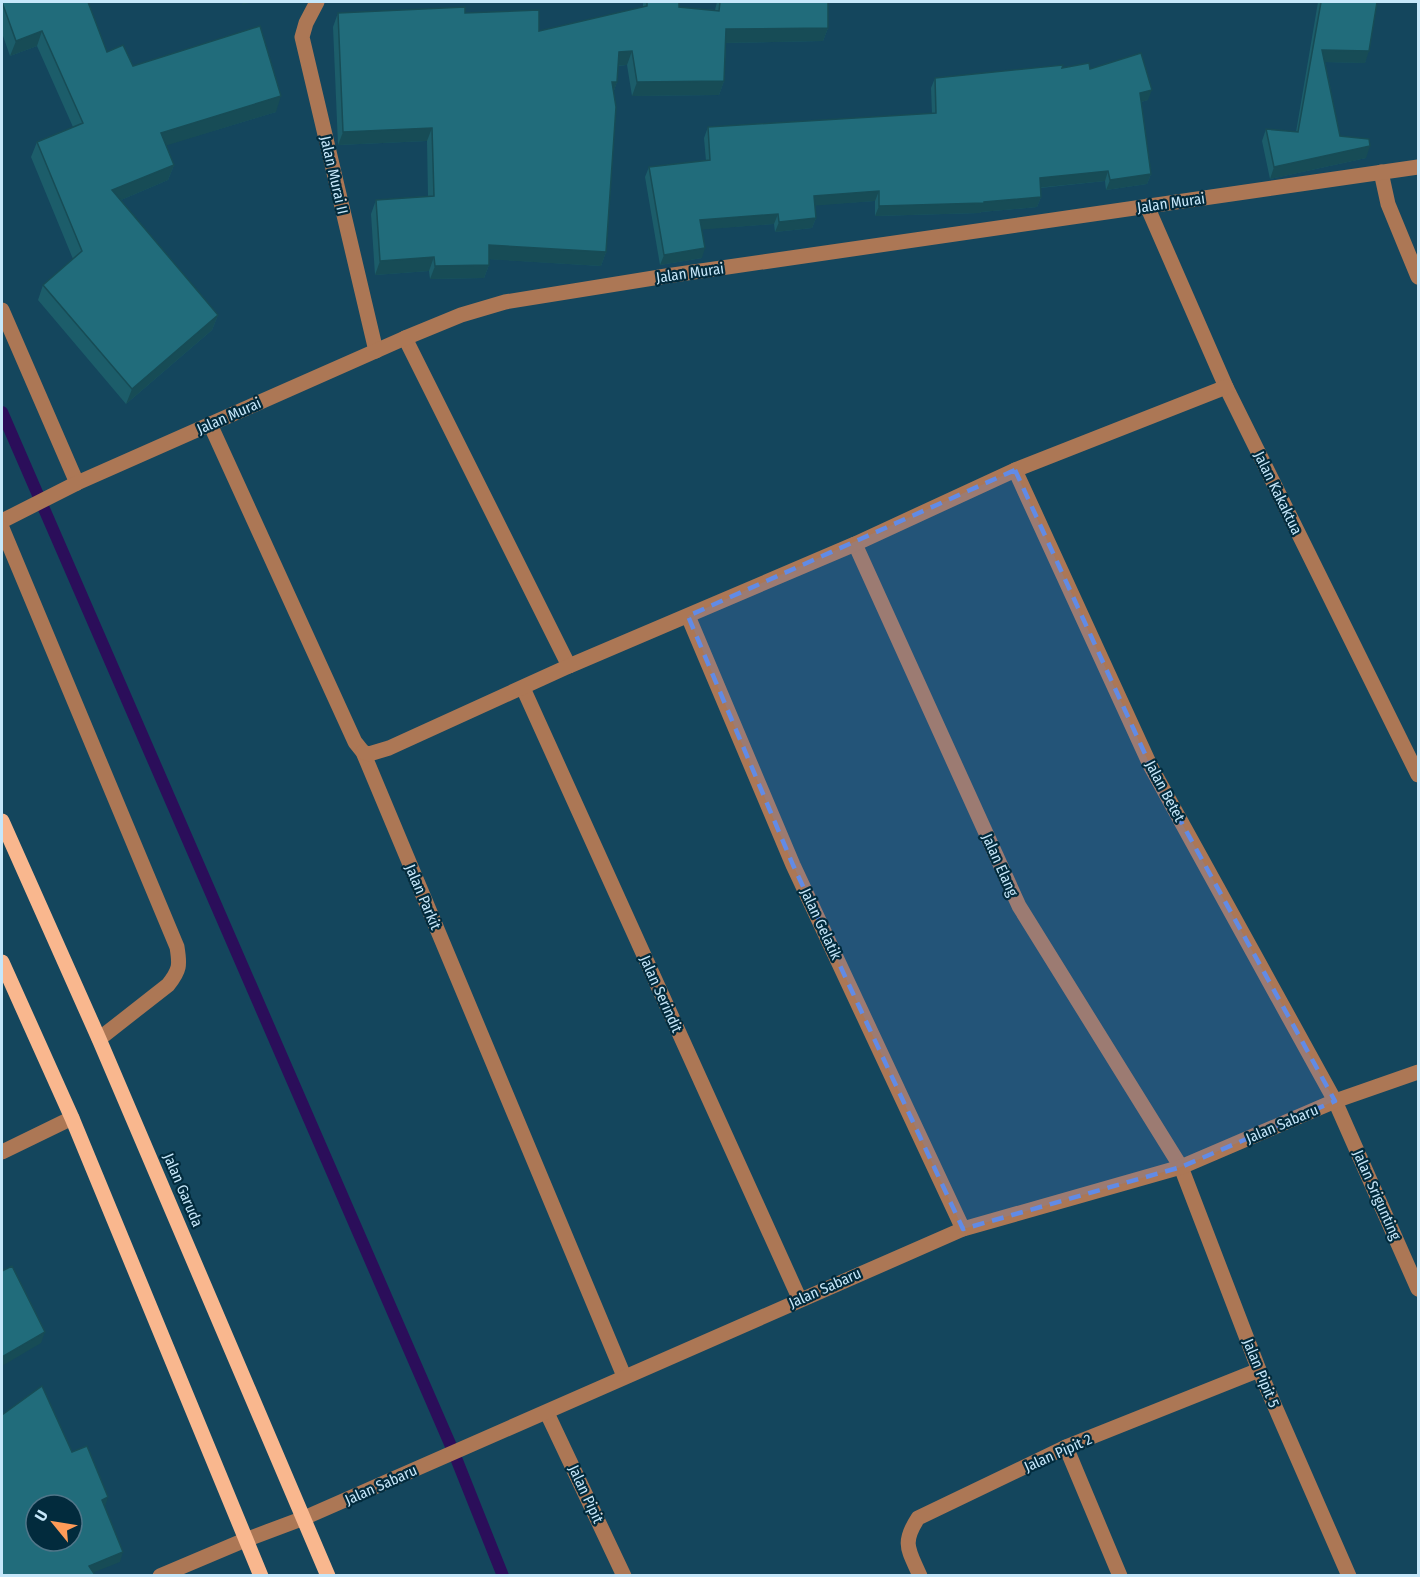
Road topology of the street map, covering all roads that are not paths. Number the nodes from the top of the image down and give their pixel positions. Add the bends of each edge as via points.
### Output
1 (317, 2) edge
2 (1419, 167) edge
3 (1381, 172) junction
4 (1147, 206) junction
5 (1419, 277) edge
6 (2, 310) edge
7 (405, 338) junction
8 (376, 351) junction
9 (1226, 387) junction
10 (210, 424) junction
11 (1015, 470) junction
12 (77, 483) junction
13 (2, 521) edge
14 (2, 528) edge
15 (855, 544) junction
16 (688, 616) junction
17 (569, 666) junction
18 (523, 688) junction
19 (363, 752) junction
20 (1419, 775) edge
21 (2, 821) edge
22 (2, 962) edge
23 (99, 1039) junction
24 (1419, 1072) edge
25 (1335, 1101) junction
26 (72, 1118) junction
27 (2, 1152) edge
28 (1181, 1167) junction
29 (963, 1229) junction
30 (1419, 1289) edge
31 (800, 1300) junction
32 (1259, 1370) junction
33 (624, 1376) junction
34 (547, 1413) junction
35 (1066, 1447) junction
36 (304, 1518) junction
37 (245, 1540) junction
38 (160, 1575) edge
39 (261, 1575) edge
40 (328, 1575) edge
41 (624, 1575) edge
42 (920, 1575) edge
43 (1120, 1575) edge
44 (1349, 1575) edge

1 - 8 street, Jalan Murai II via 302,38
2 - 3 street, Jalan Murai
3 - 4 street, Jalan Murai
3 - 5 street via 1388,204
4 - 7 street, Jalan Murai via 505,302
4 - 9 street, Jalan Kakaktua
6 - 12 street
7 - 8 street, Jalan Murai
7 - 17 street
8 - 10 street, Jalan Murai
9 - 11 street
9 - 20 street, Jalan Kakaktua
10 - 12 street, Jalan Murai
10 - 19 street, Jalan Parkit via 355,742
11 - 15 street
11 - 25 street, Jalan Betet via 1151,767
12 - 13 street, Jalan Murai
14 - 23 street via 177,947 180,963 168,985
15 - 16 street
15 - 28 street, Jalan Elang via 1019,906
16 - 17 street
16 - 29 street, Jalan Gelatik via 793,865
17 - 18 street
18 - 19 street via 389,748
18 - 31 street, Jalan Serindit
19 - 33 street, Jalan Parkit
21 - 23 main road, Jalan Garuda
22 - 26 main road
23 - 36 main road, Jalan Garuda
24 - 25 street, Jalan Sabaru
25 - 28 street, Jalan Sabaru
25 - 30 street, Jalan Srigunting
26 - 27 street
26 - 37 main road
28 - 29 street, Jalan Sabaru
28 - 32 street, Jalan Pipit 5
29 - 31 street, Jalan Sabaru
31 - 33 street, Jalan Sabaru
32 - 35 street, Jalan Pipit 2
32 - 44 street, Jalan Pipit 5
33 - 34 street, Jalan Sabaru
34 - 36 street, Jalan Sabaru
34 - 41 street, Jalan Pipit
35 - 42 street, Jalan Pipit 2 via 918,1518 908,1533 908,1547
35 - 43 street
36 - 37 street, Jalan Sabaru
36 - 40 main road, Jalan Garuda
37 - 38 street, Jalan Sabaru
37 - 39 main road

